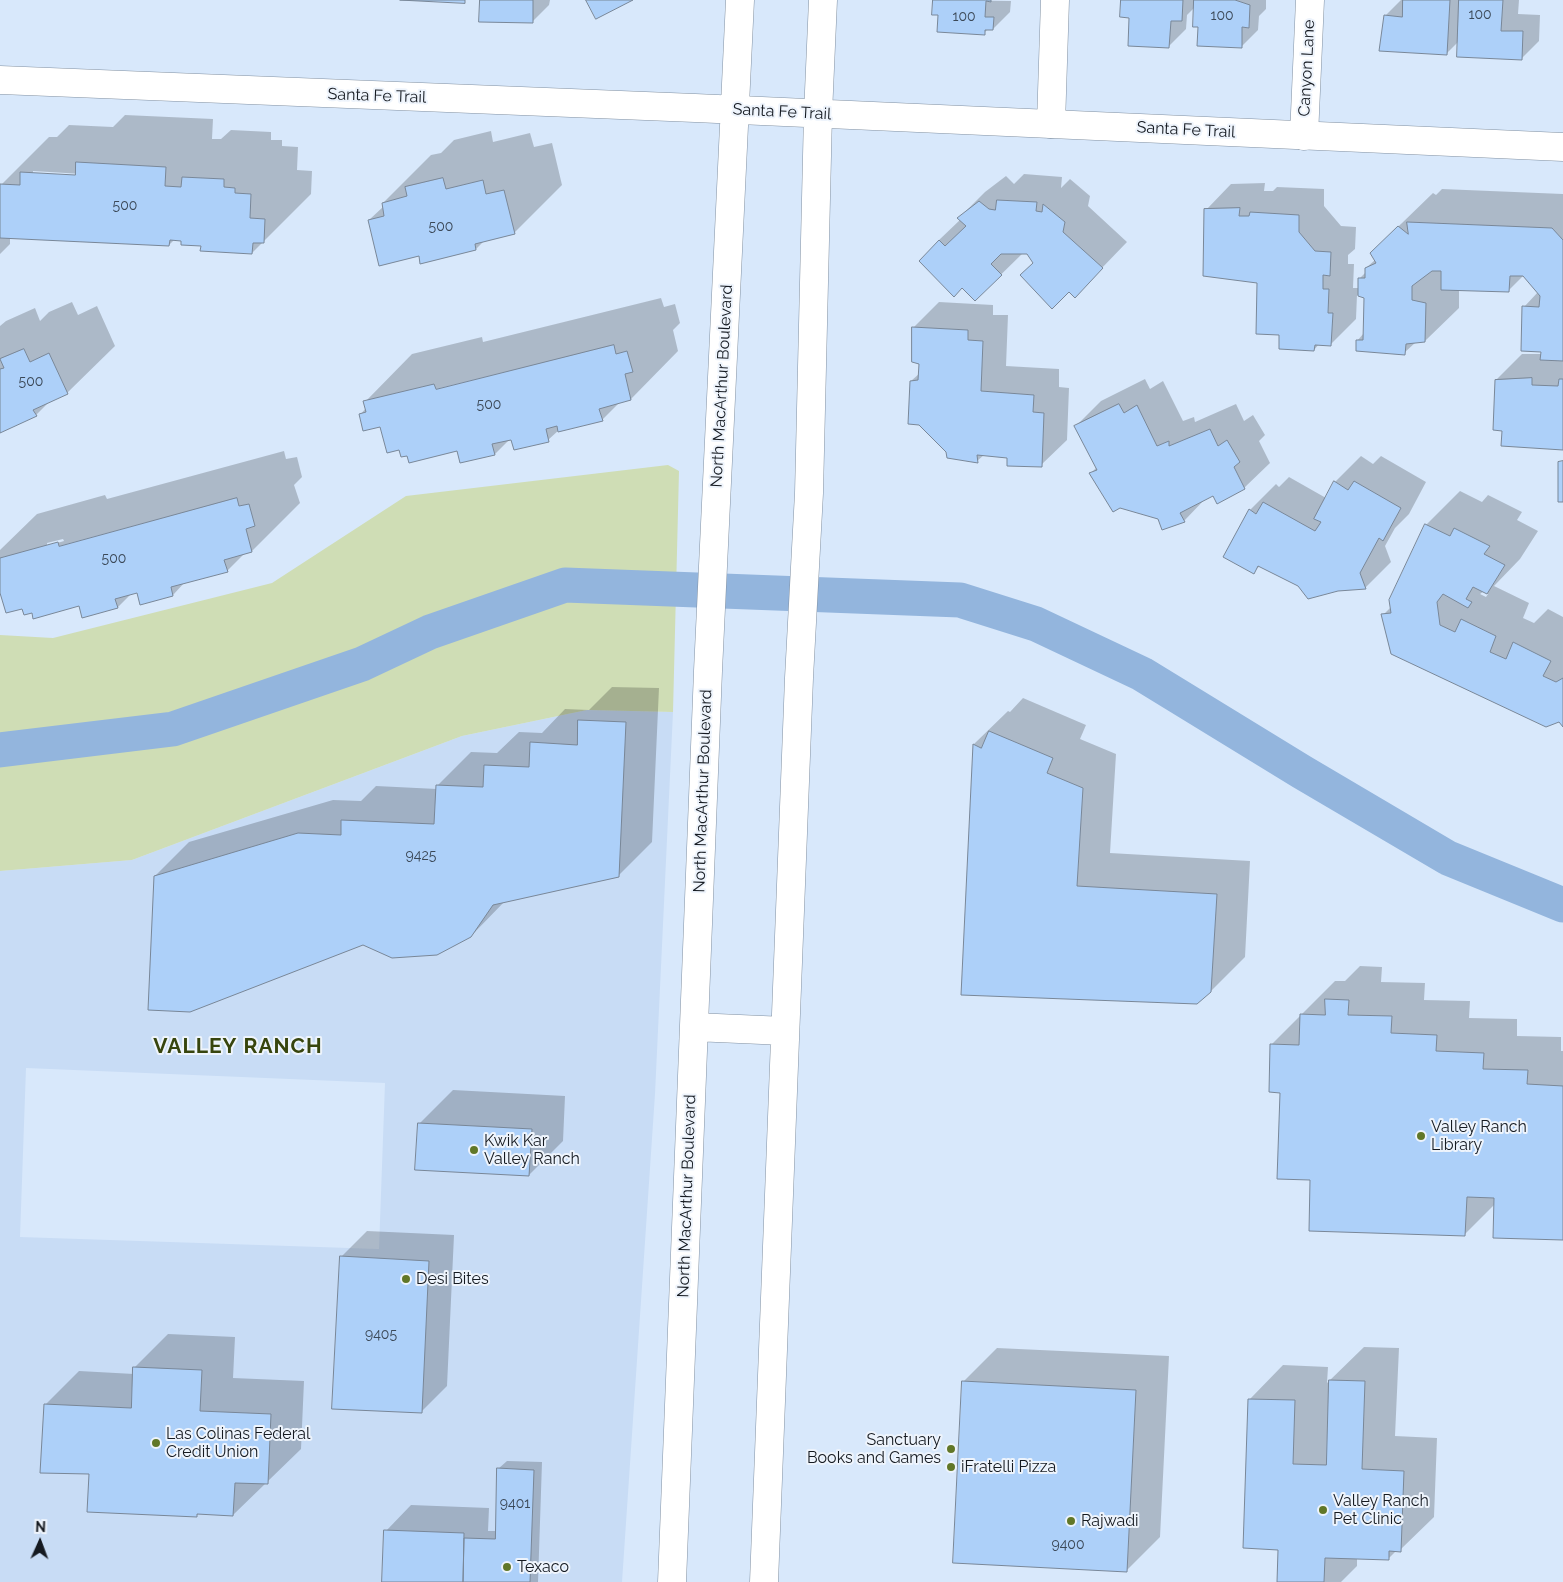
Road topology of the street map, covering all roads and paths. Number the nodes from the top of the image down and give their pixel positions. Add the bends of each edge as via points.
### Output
1 (740, 0) edge
2 (824, 0) edge
3 (1055, 0) edge
4 (1310, 0) edge
5 (0, 80) edge
6 (735, 110) junction
7 (818, 114) junction
8 (1051, 124) junction
9 (1304, 136) junction
10 (1563, 147) edge
11 (694, 1027) junction
12 (785, 1031) junction
13 (672, 1582) edge
14 (764, 1582) edge

1 - 6 main road, North MacArthur Boulevard
2 - 7 main road
3 - 8 main road
4 - 9 main road, Canyon Lane
5 - 6 main road, Santa Fe Trail
6 - 7 main road, Santa Fe Trail
6 - 11 main road, North MacArthur Boulevard
7 - 8 main road, Santa Fe Trail
7 - 12 main road via 809,493
8 - 9 main road, Santa Fe Trail
9 - 10 main road, Santa Fe Trail
11 - 12 main road
11 - 13 main road, North MacArthur Boulevard
12 - 14 main road

